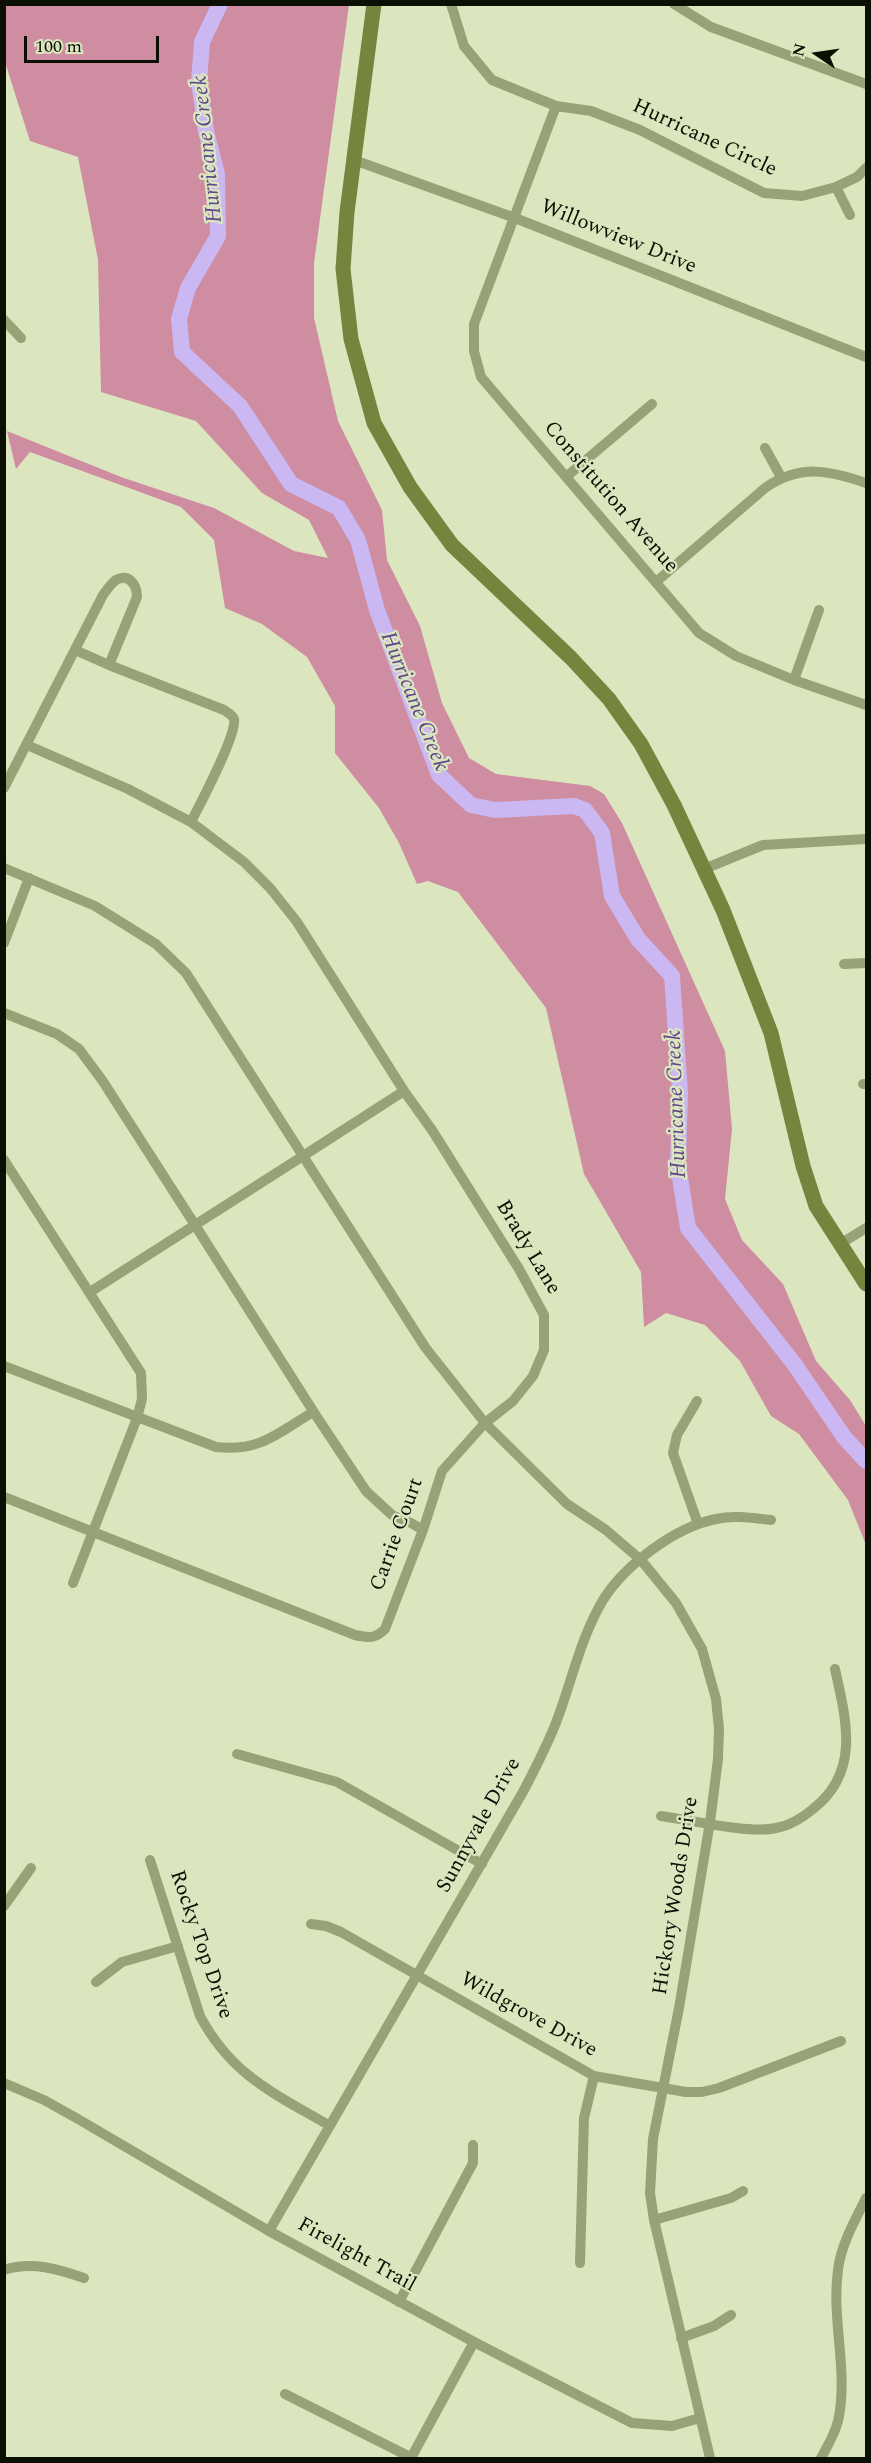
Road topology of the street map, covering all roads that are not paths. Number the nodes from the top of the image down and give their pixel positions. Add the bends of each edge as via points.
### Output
1 (374, 4) edge
2 (451, 4) edge
3 (674, 4) edge
4 (867, 84) edge
5 (556, 106) junction
6 (354, 160) junction
7 (867, 168) edge
8 (836, 188) junction
9 (850, 215) dead end
10 (515, 218) junction
11 (4, 320) edge
12 (21, 338) dead end
13 (867, 357) edge
14 (652, 404) dead end
15 (765, 448) dead end
16 (566, 477) junction
17 (781, 477) junction
18 (867, 483) edge
19 (656, 582) junction
20 (819, 610) dead end
21 (75, 651) junction
22 (109, 665) junction
23 (794, 680) junction
24 (867, 705) edge
25 (27, 745) junction
26 (4, 788) edge
27 (191, 822) junction
28 (867, 839) edge
29 (4, 868) edge
30 (704, 869) junction
31 (29, 878) junction
32 (4, 943) edge
33 (867, 963) edge
34 (844, 964) dead end
35 (4, 1013) edge
36 (405, 1091) junction
37 (303, 1156) junction
38 (4, 1160) edge
39 (195, 1225) junction
40 (867, 1228) edge
41 (840, 1244) junction
42 (867, 1284) edge
43 (90, 1292) junction
44 (4, 1366) edge
45 (697, 1401) dead end
46 (313, 1412) junction
47 (137, 1418) junction
48 (485, 1423) junction
49 (4, 1497) edge
50 (771, 1521) dead end
51 (698, 1524) junction
52 (423, 1530) junction
53 (94, 1532) junction
54 (641, 1560) junction
55 (73, 1583) dead end
56 (835, 1669) dead end
57 (237, 1754) dead end
58 (662, 1815) dead end
59 (710, 1822) junction
60 (150, 1860) dead end
61 (482, 1864) junction
62 (30, 1868) dead end
63 (4, 1906) edge
64 (310, 1924) dead end
65 (178, 1946) junction
66 (418, 1976) junction
67 (96, 1982) dead end
68 (841, 2041) dead end
69 (594, 2076) junction
70 (4, 2083) edge
71 (663, 2088) junction
72 (330, 2126) junction
73 (473, 2145) dead end
74 (743, 2191) dead end
75 (867, 2198) edge
76 (654, 2220) junction
77 (269, 2230) junction
78 (580, 2263) dead end
79 (4, 2270) edge
80 (84, 2278) dead end
81 (399, 2302) junction
82 (731, 2315) dead end
83 (681, 2338) junction
84 (474, 2342) junction
85 (285, 2394) dead end
86 (700, 2418) junction
87 (412, 2458) edge
88 (710, 2458) edge
89 (821, 2458) edge

1 - 6 main road
2 - 5 street, Hurricane Circle via 464,46 492,80
3 - 4 street via 711,27
5 - 8 street, Hurricane Circle via 591,111 640,130 764,193 802,196
5 - 10 street
6 - 10 street, Willowview Drive
6 - 30 main road via 344,269 351,339 374,423 410,487 452,545 609,699 641,744
7 - 8 street, Hurricane Circle
8 - 9 street
10 - 13 street, Willowview Drive
10 - 16 street, Constitution Avenue via 474,324 474,351 481,377
11 - 12 street
14 - 16 street
15 - 17 street
16 - 19 street, Constitution Avenue
17 - 18 street via 808,470 838,473
17 - 19 street
19 - 23 street, Constitution Avenue via 699,633 736,656
20 - 23 street
21 - 22 street
21 - 22 street via 103,595 116,580 124,578 137,587 136,597
21 - 25 street
22 - 27 street via 232,715 230,740
23 - 24 street, Constitution Avenue
25 - 26 street
25 - 27 street, Brady Lane via 128,789
27 - 36 street, Brady Lane via 244,862 270,888 297,922
28 - 30 street via 763,845
29 - 31 street, Hickory Woods Drive
30 - 41 main road via 771,1033 816,1206
31 - 32 street
31 - 37 street, Hickory Woods Drive via 106,912 156,944 186,973
33 - 34 street
35 - 39 street via 57,1034 79,1049
36 - 37 street
36 - 48 street, Brady Lane via 519,1269 544,1315 544,1350 533,1376 513,1401
37 - 39 street
37 - 48 street, Hickory Woods Drive via 426,1347
38 - 43 street
39 - 43 street
39 - 46 street
40 - 41 street
41 - 42 main road
43 - 47 street via 141,1373 142,1399
44 - 47 street
45 - 51 street via 677,1435 673,1453
46 - 47 street via 273,1437 244,1448 216,1447
46 - 52 street via 366,1491 392,1515
47 - 53 street
48 - 52 street, Carrie Court via 441,1471
48 - 54 street, Hickory Woods Drive via 567,1504
49 - 53 street
50 - 51 street, Sunnyvale Drive via 736,1517
51 - 54 street, Sunnyvale Drive via 670,1538
52 - 53 street, Carrie Court via 385,1629 370,1638
53 - 55 street
54 - 59 street, Hickory Woods Drive via 691,1625 711,1675 719,1729
54 - 61 street, Sunnyvale Drive via 617,1582 591,1622 542,1756
56 - 59 street via 847,1749 843,1768 827,1796 804,1816 775,1829
57 - 61 street via 337,1782
58 - 59 street
59 - 71 street, Hickory Woods Drive
60 - 65 street, Rocky Top Drive
61 - 66 street, Sunnyvale Drive
62 - 63 street
64 - 66 street, Wildgrove Drive via 341,1932
65 - 67 street via 122,1962
65 - 72 street, Rocky Top Drive via 200,2016 228,2058 262,2087
66 - 69 street, Wildgrove Drive
66 - 72 street, Sunnyvale Drive
68 - 71 street, Wildgrove Drive via 719,2088 702,2092
69 - 71 street, Wildgrove Drive
69 - 78 street via 584,2118
70 - 77 street, Firelight Trail via 44,2100
71 - 76 street, Hickory Woods Drive via 650,2165
72 - 77 street, Sunnyvale Drive
73 - 81 street via 473,2163
74 - 76 street
75 - 89 street via 846,2239 838,2268 841,2403 838,2423
76 - 83 street, Hickory Woods Drive
77 - 81 street, Firelight Trail
79 - 80 street via 55,2268
81 - 84 street, Firelight Trail
82 - 83 street
83 - 86 street, Hickory Woods Drive
84 - 86 street, Firelight Trail via 632,2422 672,2426
84 - 87 street
85 - 87 street
86 - 88 street, Hickory Woods Drive

